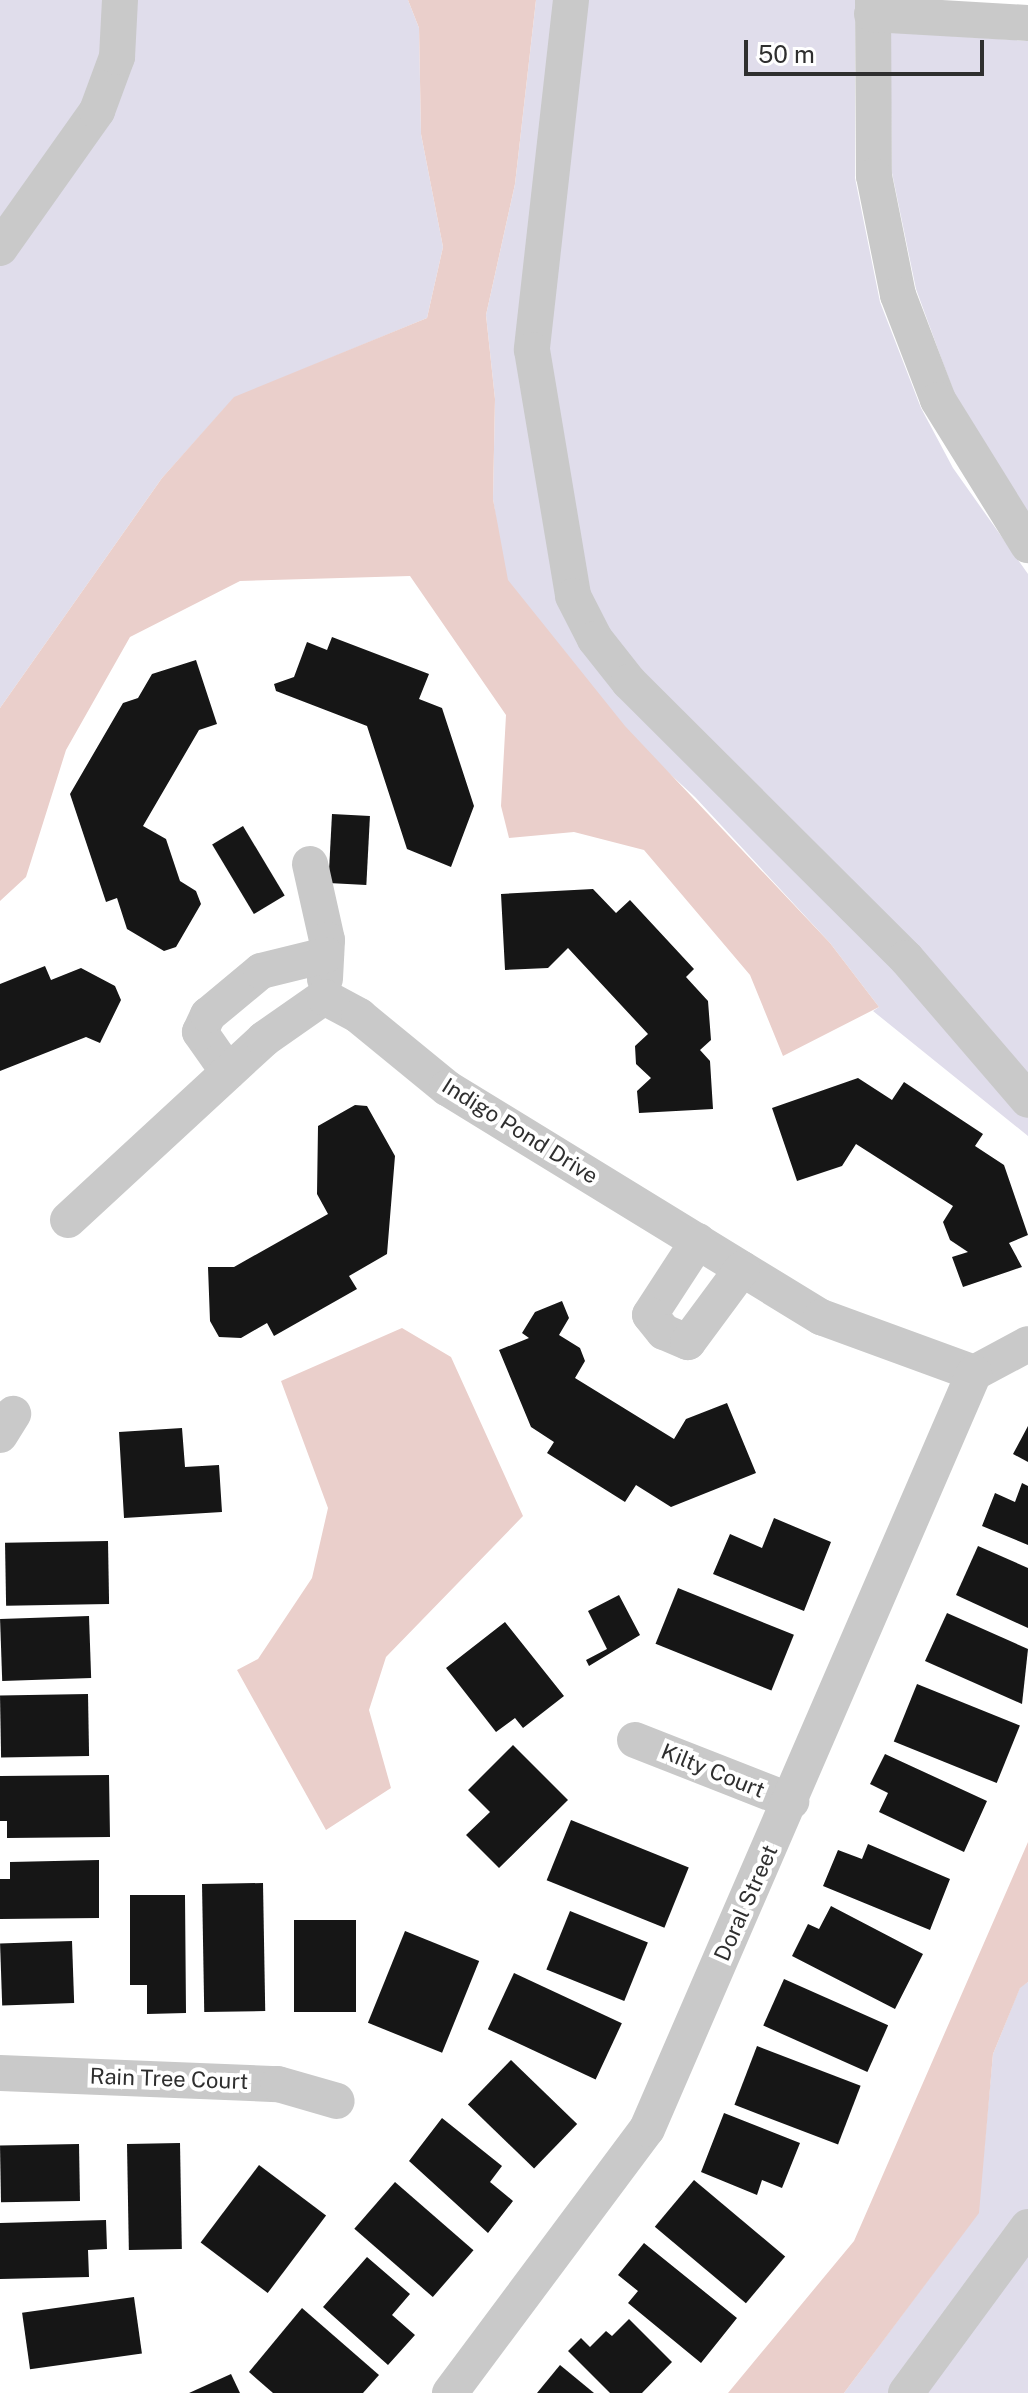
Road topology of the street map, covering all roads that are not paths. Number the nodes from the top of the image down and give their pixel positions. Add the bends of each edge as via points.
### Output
1 (120, 0) edge
2 (571, 0) edge
3 (872, 7) edge
4 (1028, 23) edge
5 (0, 248) edge
6 (1028, 545) edge
7 (310, 864) dead end
8 (326, 955) junction
9 (324, 997) junction
10 (228, 1072) junction
11 (1028, 1100) edge
12 (68, 1220) dead end
13 (698, 1241) junction
14 (742, 1269) junction
15 (1028, 1344) edge
16 (974, 1373) junction
17 (635, 1740) dead end
18 (791, 1801) junction
19 (0, 2073) edge
20 (337, 2101) dead end
21 (1028, 2227) edge
22 (450, 2393) edge
23 (906, 2393) edge

1 - 5 street via 117,57 104,97
2 - 11 street via 532,350 573,596 626,679 906,958
3 - 4 street
3 - 6 street via 874,176 898,295 938,400
7 - 8 street
8 - 9 street
8 - 10 street via 261,971 208,1015 200,1032
9 - 10 street
9 - 13 street, Indigo Pond Drive via 359,1016 447,1088
10 - 12 street
13 - 14 street, Indigo Pond Drive
13 - 14 street via 650,1315 664,1332 688,1342
14 - 16 street, Indigo Pond Drive via 821,1317
15 - 16 street
16 - 18 street, Doral Street
17 - 18 street, Kilty Court
18 - 22 street, Doral Street via 647,2129
19 - 20 street, Rain Tree Court via 278,2084
21 - 23 street

